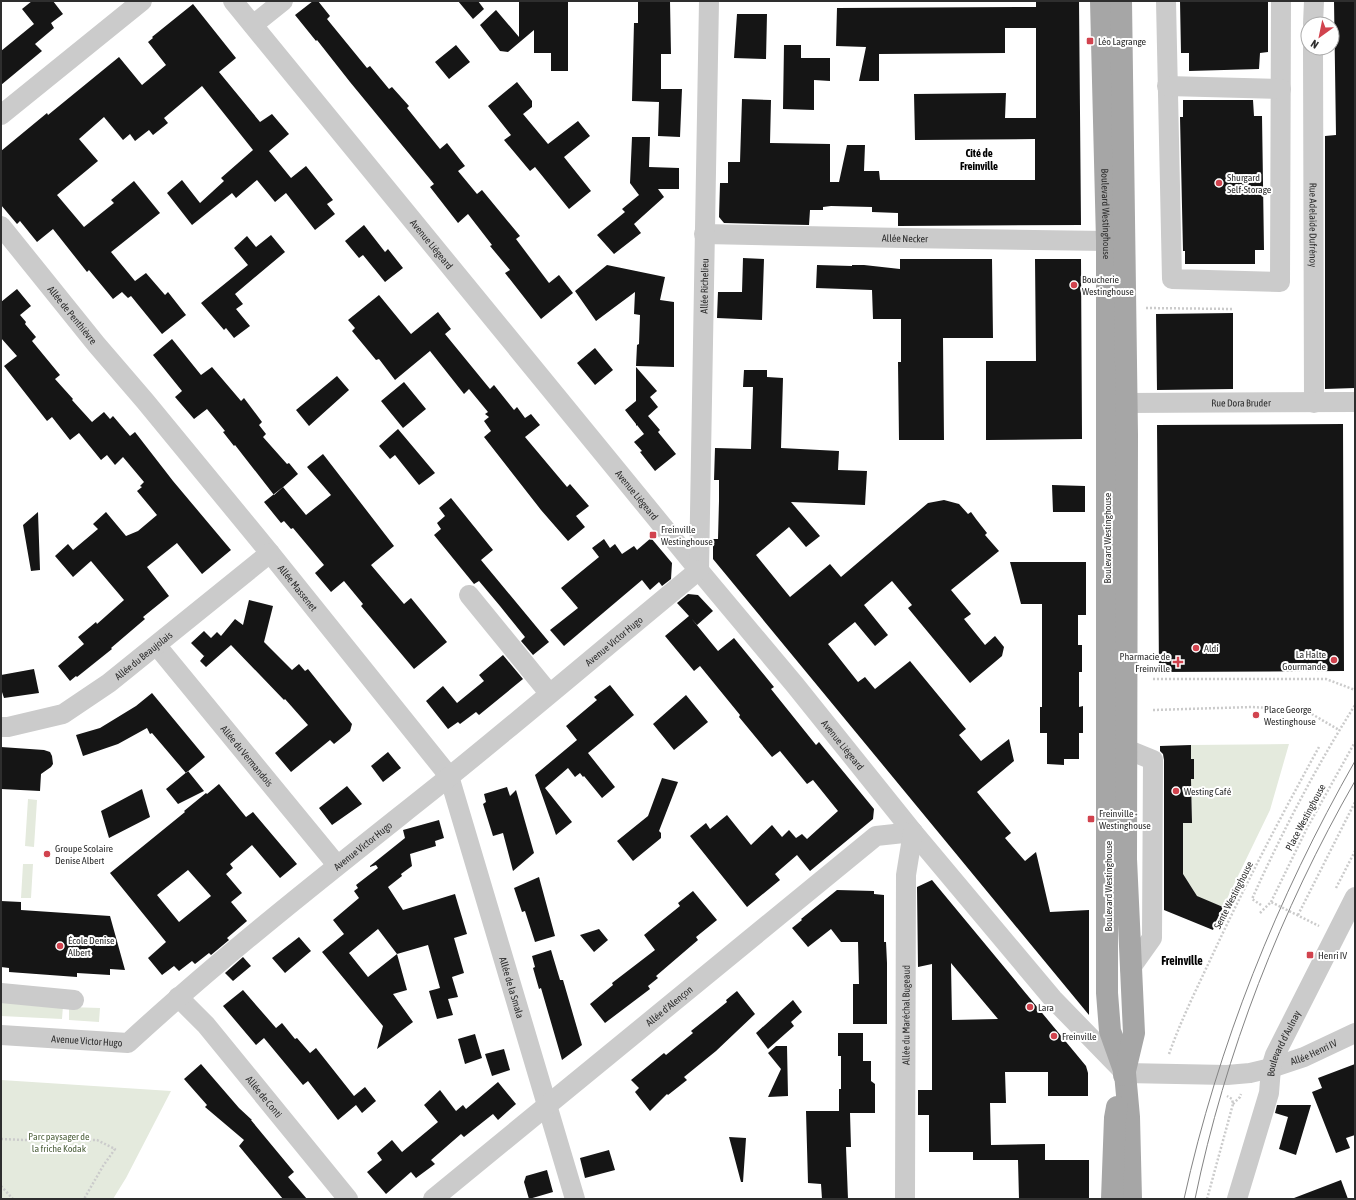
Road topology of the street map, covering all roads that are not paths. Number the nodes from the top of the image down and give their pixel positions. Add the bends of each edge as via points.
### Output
1 (142, 1) edge
2 (233, 1) edge
3 (283, 1) edge
4 (709, 1) edge
5 (1101, 1) edge
6 (1121, 1) edge
7 (1166, 1) edge
8 (1281, 1) edge
9 (1314, 1) edge
10 (1313, 16) edge
11 (253, 25) junction
12 (1313, 56) edge
13 (1168, 86) junction
14 (1281, 89) junction
15 (1, 115) edge
16 (1, 226) edge
17 (704, 234) junction
18 (1107, 241) junction
19 (145, 401) joint
20 (1355, 402) edge
21 (1126, 403) junction
22 (1314, 403) junction
23 (270, 552) junction
24 (699, 570) junction
25 (469, 595) dead end
26 (157, 646) junction
27 (549, 693) junction
28 (1, 727) edge
29 (450, 776) junction
30 (913, 832) junction
31 (337, 865) junction
32 (1355, 897) edge
33 (1, 993) edge
34 (178, 996) junction
35 (74, 1000) dead end
36 (1355, 1033) edge
37 (1, 1035) edge
38 (1271, 1068) junction
39 (1125, 1073) junction
40 (547, 1105) junction
41 (348, 1199) edge
42 (433, 1199) edge
43 (575, 1199) edge
44 (905, 1199) edge
45 (1112, 1199) edge
46 (1131, 1199) edge
47 (1236, 1199) edge

1 - 15 street
2 - 11 street, Avenue Liégeard
3 - 11 street
4 - 17 street, Allée Richelieu
5 - 18 main road, Boulevard Westinghouse
6 - 21 main road, Boulevard Westinghouse
7 - 13 street
8 - 14 street
9 - 10 street
11 - 24 street, Avenue Liégeard
12 - 22 street, Rue Adelaïde Dufrénoy
13 - 14 street
13 - 14 street via 1172,279 1280,282
16 - 19 street, Allée de Penthièvre
17 - 18 street, Allée Necker
17 - 24 street, Allée Richelieu
18 - 39 main road, Boulevard Westinghouse via 1108,993 1110,1031
19 - 23 street, Allée Massenet
20 - 22 street, Rue Dora Bruder
21 - 22 street, Rue Dora Bruder
21 - 39 main road, Boulevard Westinghouse via 1126,858 1134,1033
23 - 26 street, Allée du Beaujolais
23 - 29 street, Allée Massenet
24 - 27 street, Avenue Victor Hugo
24 - 30 street, Avenue Liégeard
25 - 27 street
26 - 28 street, Allée du Beaujolais via 109,684 62,714
26 - 31 street, Allée du Vermandois
27 - 29 street, Avenue Victor Hugo
29 - 31 street, Avenue Victor Hugo
29 - 40 street, Allée de la Smala
30 - 39 street, Avenue Liégeard via 1053,999
30 - 40 street, Allée d'Alençon via 876,836
30 - 44 street, Allée du Maréchal Bugeaud via 906,875
31 - 34 street, Avenue Victor Hugo
32 - 38 street, Boulevard d'Aulnay via 1284,1036
33 - 35 street
34 - 37 street, Avenue Victor Hugo via 128,1043
34 - 41 street, Allée de Conti via 206,1025
36 - 38 street, Allée Henri IV via 1304,1057
38 - 39 street, Allée Henri IV via 1227,1075
38 - 47 street, Boulevard d'Aulnay via 1269,1093
39 - 45 main road, Boulevard Westinghouse via 1115,1118
39 - 46 main road, Boulevard Westinghouse
40 - 42 street, Allée d'Alençon
40 - 43 street, Allée de la Smala

